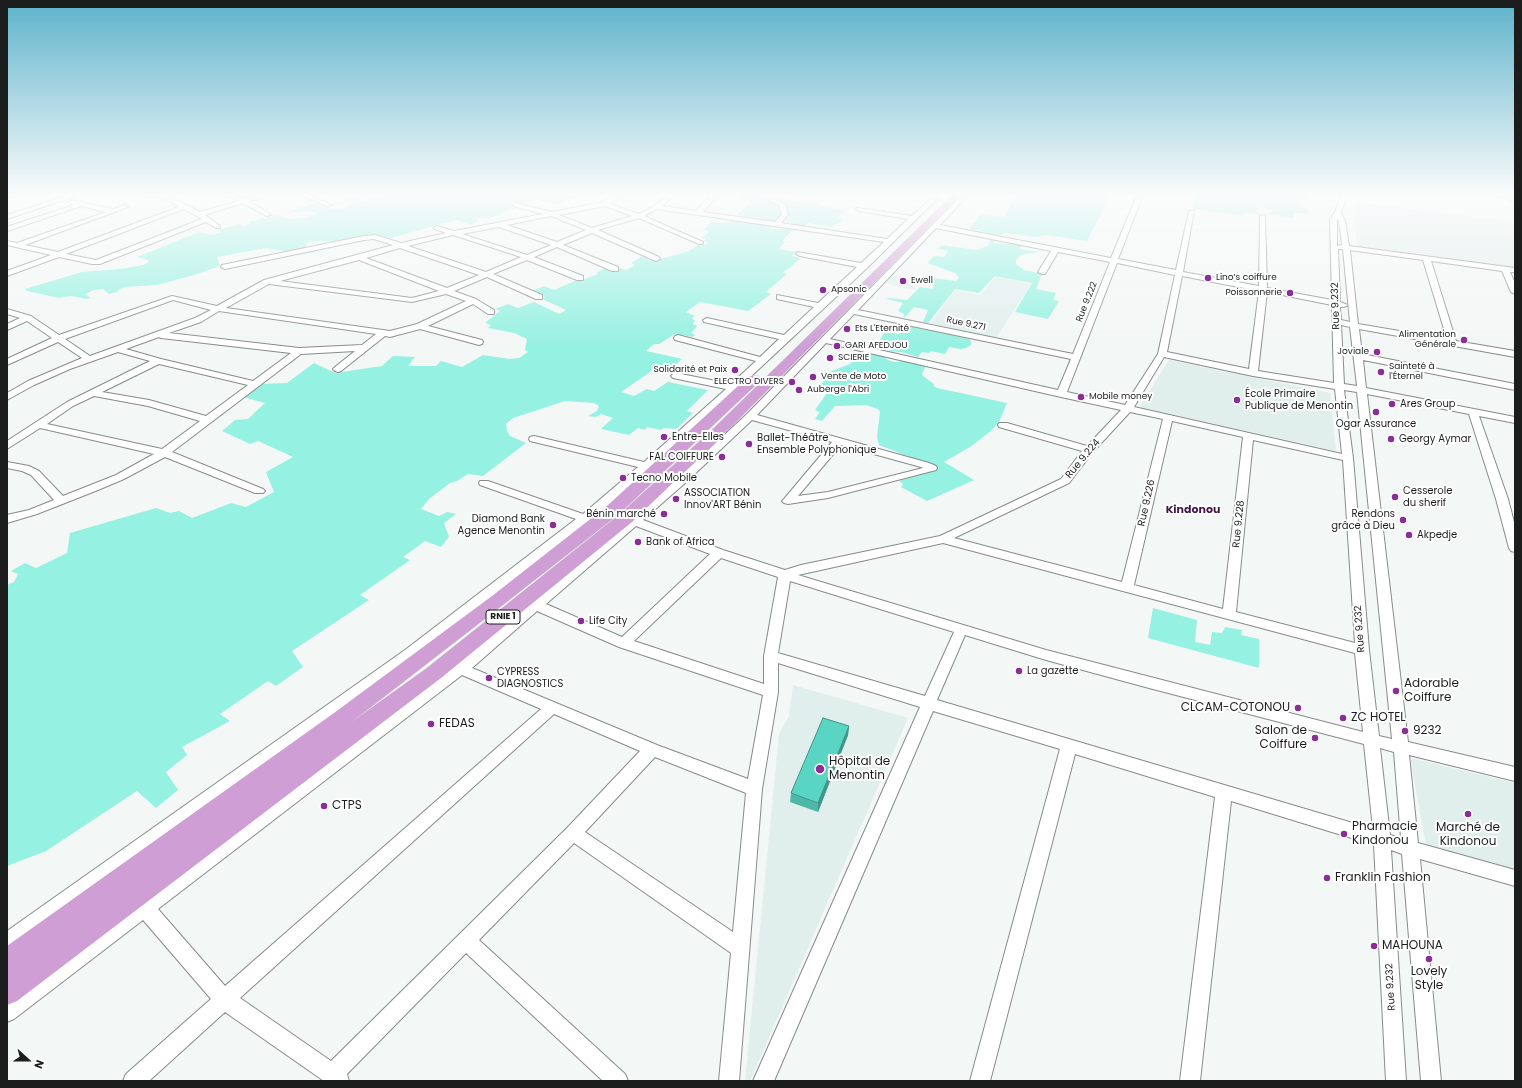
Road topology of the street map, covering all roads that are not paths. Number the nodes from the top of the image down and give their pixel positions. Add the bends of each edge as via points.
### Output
1 (22, 246) edge
2 (81, 246) edge
3 (139, 246) edge
4 (328, 246) edge
5 (399, 246) joint
6 (493, 246) edge
7 (552, 246) edge
8 (560, 246) edge
9 (627, 246) edge
10 (884, 246) edge
11 (893, 246) edge
12 (906, 246) edge
13 (915, 246) edge
14 (1039, 246) edge
15 (1120, 246) edge
16 (1184, 246) edge
17 (1263, 246) edge
18 (1340, 247) junction
19 (1056, 249) junction
20 (59, 254) junction
21 (800, 254) dead end
22 (527, 257) junction
23 (359, 258) junction
24 (1426, 258) junction
25 (656, 259) dead end
26 (1114, 260) junction
27 (864, 266) junction
28 (225, 267) dead end
29 (615, 269) dead end
30 (1505, 269) junction
31 (1515, 270) edge
32 (1042, 272) dead end
33 (1178, 273) junction
34 (7, 274) edge
35 (488, 275) junction
36 (580, 278) dead end
37 (267, 282) junction
38 (1263, 289) junction
39 (447, 292) junction
40 (1515, 292) edge
41 (539, 297) dead end
42 (780, 297) dead end
43 (473, 301) junction
44 (1337, 303) junction
45 (821, 306) junction
46 (1353, 306) junction
47 (219, 309) junction
48 (852, 310) junction
49 (7, 311) edge
50 (491, 312) dead end
51 (28, 318) junction
52 (707, 320) dead end
53 (1336, 322) junction
54 (420, 326) junction
55 (1355, 326) junction
56 (7, 327) edge
57 (383, 333) junction
58 (158, 335) junction
59 (59, 338) junction
60 (678, 338) dead end
61 (786, 338) junction
62 (823, 340) junction
63 (479, 342) dead end
64 (1452, 343) junction
65 (364, 348) junction
66 (118, 350) junction
67 (300, 351) junction
68 (1162, 354) junction
69 (1515, 354) edge
70 (1358, 356) junction
71 (1075, 357) junction
72 (89, 359) junction
73 (762, 360) junction
74 (158, 361) junction
75 (7, 362) edge
76 (338, 369) dead end
77 (1253, 373) junction
78 (676, 376) dead end
79 (254, 384) junction
80 (1339, 386) junction
81 (733, 387) junction
82 (1515, 387) edge
83 (1362, 390) junction
84 (93, 393) junction
85 (1061, 394) junction
86 (7, 398) edge
87 (1128, 408) junction
88 (1473, 412) junction
89 (750, 416) junction
90 (1168, 418) junction
91 (208, 420) junction
92 (1515, 420) edge
93 (39, 425) junction
94 (1003, 425) dead end
95 (1248, 435) junction
96 (534, 439) dead end
97 (839, 441) junction
98 (7, 446) edge
99 (1089, 450) junction
100 (164, 453) junction
101 (1348, 458) junction
102 (7, 465) edge
103 (646, 466) junction
104 (484, 483) dead end
105 (259, 492) dead end
106 (61, 501) junction
107 (619, 513) junction
108 (584, 518) junction
109 (7, 519) edge
110 (943, 539) junction
111 (1515, 548) edge
112 (719, 553) junction
113 (785, 575) junction
114 (1127, 589) junction
115 (534, 605) junction
116 (1229, 614) junction
117 (961, 630) junction
118 (624, 643) junction
119 (1362, 650) junction
120 (771, 656) junction
121 (461, 670) junction
122 (771, 692) junction
123 (929, 704) junction
124 (553, 707) junction
125 (1371, 740) junction
126 (1069, 746) junction
127 (1401, 748) junction
128 (652, 749) junction
129 (1515, 774) edge
130 (754, 789) junction
131 (1224, 792) junction
132 (573, 833) junction
133 (1382, 840) junction
134 (1410, 848) junction
135 (1515, 878) edge
136 (144, 907) junction
137 (466, 940) junction
138 (7, 942) edge
139 (740, 948) junction
140 (7, 962) edge
141 (7, 991) edge
142 (224, 999) junction
143 (7, 1012) edge
144 (335, 1077) edge
145 (133, 1081) edge
146 (618, 1081) edge
147 (729, 1081) edge
148 (764, 1081) edge
149 (980, 1081) edge
150 (1190, 1081) edge
151 (1396, 1081) edge
152 (1430, 1081) edge

1 - 20 street
2 - 20 street
3 - 20 street via 97,262
4 - 28 street
5 - 23 street
5 - 35 street
6 - 22 street
7 - 22 street
8 - 29 street
9 - 25 street
10 - 27 street
11 - 107 highway, RNIE 1 via 706,425
12 - 107 highway, RNIE 1 via 725,424
13 - 48 street
14 - 19 street
15 - 26 street, Rue 9.222
16 - 33 street, Rue 9.224
17 - 38 street
18 - 24 street
18 - 44 street, Rue 9.232
18 - 46 street, Rue 9.232
19 - 26 street
19 - 32 street
20 - 34 street
21 - 27 street
22 - 35 street
22 - 36 street
23 - 37 street
23 - 39 street
24 - 30 street
24 - 64 street
26 - 33 street
26 - 71 street, Rue 9.222
27 - 45 street
30 - 31 street
30 - 40 street
33 - 38 street
33 - 68 street, Rue 9.224
35 - 39 street
35 - 41 street
37 - 39 street via 412,300
37 - 47 street
38 - 44 street
38 - 77 street
39 - 43 street
42 - 45 street
43 - 50 street
43 - 54 street
44 - 46 street
44 - 53 street, Rue 9.232
45 - 61 street
46 - 55 street, Rue 9.232
47 - 57 street
47 - 58 street
47 - 59 street via 172,298
48 - 62 street
48 - 71 street, Rue 9.271
49 - 51 street
51 - 56 street
51 - 59 street
52 - 61 street
53 - 55 street
53 - 80 street, Rue 9.232
54 - 57 street via 390,334
54 - 63 street
55 - 64 street
55 - 70 street, Rue 9.232
57 - 65 street
58 - 66 street
58 - 67 street
59 - 72 street
59 - 75 street
60 - 73 street
61 - 73 street
62 - 85 street
62 - 89 street
64 - 69 street
65 - 67 street
65 - 76 street
66 - 72 street
66 - 74 street
67 - 79 street
68 - 77 street
68 - 87 street, Rue 9.224
70 - 82 street
70 - 83 street, Rue 9.232
71 - 85 street, Rue 9.222
72 - 86 street via 30,383
73 - 81 street
74 - 79 street
74 - 84 street
77 - 80 street
78 - 81 street
79 - 91 street
80 - 83 street
80 - 101 street, Rue 9.232
81 - 103 street
83 - 88 street
83 - 127 street, Rue 9.232
84 - 91 street via 149,403
84 - 93 street via 70,404
85 - 87 street
87 - 90 street
87 - 99 street, Rue 9.224
88 - 92 street
88 - 111 street via 1502,499
89 - 97 street
89 - 107 street via 680,482
90 - 95 street
90 - 114 street, Rue 9.226
91 - 100 street
93 - 98 street
93 - 100 street
94 - 99 street
95 - 101 street
95 - 116 street, Rue 9.228
96 - 103 street
97 - 97 street via 788,501 828,495 925,472 932,468
99 - 110 street, Rue 9.224 via 1065,481
100 - 105 street
100 - 106 street via 120,477
101 - 119 street, Rue 9.232
102 - 106 street via 25,468 35,473
103 - 107 street
104 - 108 street
106 - 109 street
107 - 108 street
107 - 112 street
107 - 115 street
107 - 140 highway, RNIE 1
107 - 141 highway, RNIE 1 via 422,682
108 - 138 street via 392,668
110 - 113 street, Rue 9.224 via 801,569
110 - 114 street
112 - 113 street
112 - 118 street
113 - 117 street
113 - 120 street
114 - 116 street
115 - 118 street
115 - 121 street
116 - 119 street
117 - 123 street
117 - 125 street via 1149,683
118 - 122 street
119 - 125 street, Rue 9.232
120 - 122 street
120 - 123 street
121 - 124 street
121 - 136 street
122 - 130 street
123 - 126 street
123 - 148 street
124 - 128 street
124 - 142 street
125 - 127 street
125 - 133 street, Rue 9.232
126 - 131 street
126 - 149 street
127 - 129 street
127 - 134 street, Rue 9.232
128 - 130 street
128 - 132 street
130 - 139 street
131 - 133 street
131 - 150 street
132 - 137 street
132 - 139 street
133 - 134 street
133 - 151 street, Rue 9.232
134 - 135 street
134 - 152 street, Rue 9.232
136 - 142 street
136 - 143 street
137 - 144 street
137 - 146 street
139 - 147 street
142 - 144 street
142 - 145 street

